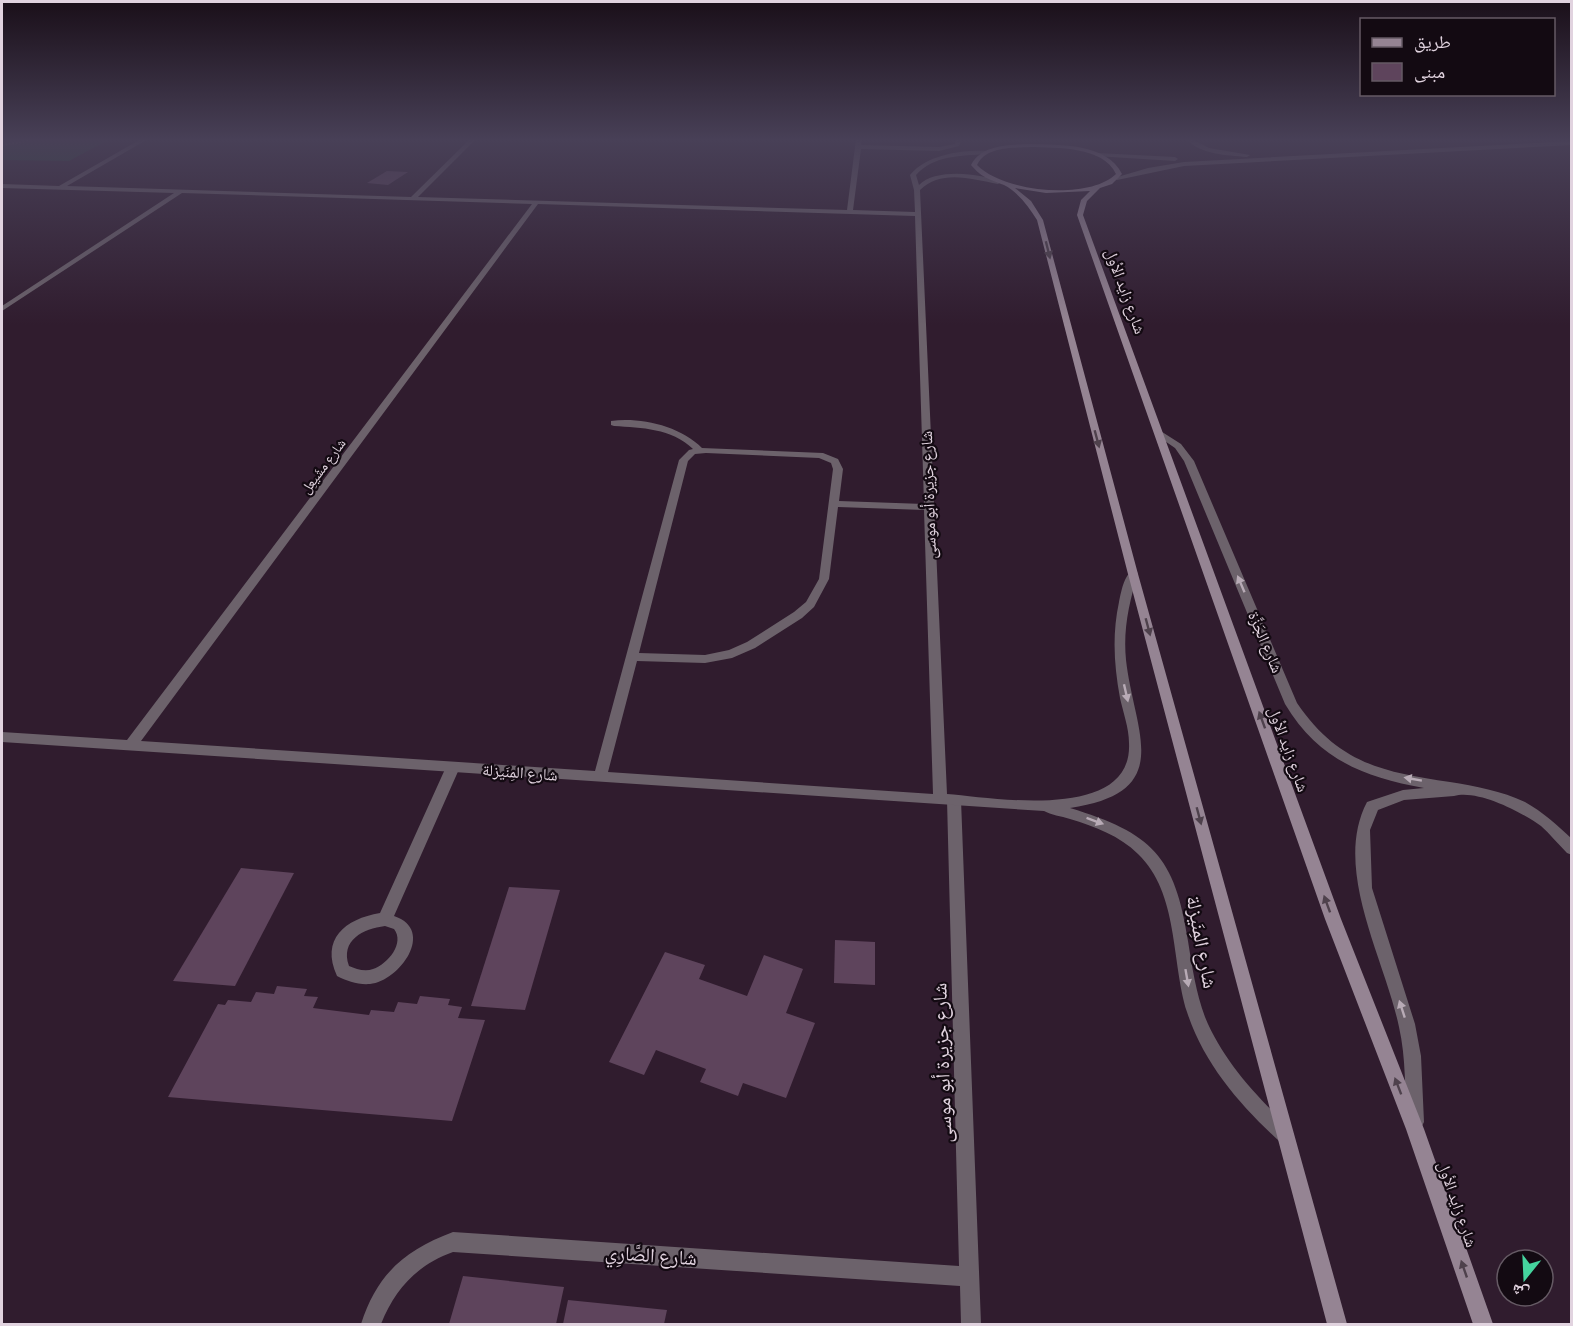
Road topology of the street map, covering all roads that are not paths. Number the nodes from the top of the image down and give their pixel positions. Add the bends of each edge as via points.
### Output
1 (166, 201) edge
2 (490, 201) edge
3 (851, 201) edge
4 (917, 201) edge
5 (1027, 201) edge
6 (1084, 201) edge
7 (537, 202) junction
8 (850, 212) junction
9 (916, 214) junction
10 (2, 309) edge
11 (614, 423) dead end
12 (1159, 433) junction
13 (699, 450) junction
14 (833, 504) junction
15 (928, 507) junction
16 (1133, 574) junction
17 (632, 657) junction
18 (2, 737) edge
19 (130, 746) junction
20 (453, 767) junction
21 (600, 777) junction
22 (1471, 790) junction
23 (947, 800) junction
24 (1039, 806) junction
25 (1572, 849) edge
26 (385, 919) junction
27 (1415, 1129) junction
28 (1285, 1135) junction
29 (970, 1277) junction
30 (371, 1324) edge
31 (970, 1324) edge
32 (1337, 1324) edge
33 (1483, 1324) edge

1 - 10 street
2 - 7 street
3 - 8 street
4 - 9 street, شارع جزيرة أبو موسى
5 -> 16 main road via 1040,220
6 - 12 main road, شارع زايد الأول via 1080,215
7 - 8 street
7 - 19 street, شارع مشَيعِل
8 - 9 street
9 - 15 street, شارع جزيرة أبو موسى
11 - 13 street via 669,430 685,437
22 -> 12 street, شارع الجَزَّة via 1368,769 1341,756 1304,723 1291,704 1189,461 1178,446
27 -> 12 main road, شارع زايد الأول via 1333,919
13 - 14 street via 826,456 835,461 838,469
13 - 17 street via 684,460
14 - 15 street
14 - 17 street via 824,579 810,604 798,615 732,654 705,659
15 - 23 street, شارع جزيرة أبو موسى
16 -> 24 street, شارع المِنَيزلة via 1122,605 1118,659 1136,742 1134,767 1127,779 1105,795 1083,802
16 -> 28 main road
17 - 21 street
18 - 19 street, شارع المِنَيزلة
19 - 20 street, شارع المِنَيزلة
20 - 21 street, شارع المِنَيزلة
20 - 26 street
21 - 23 street, شارع المِنَيزلة
22 - 25 street, شارع الجَزَّة via 1521,806 1551,827
27 -> 22 street, شارع الجَزَّة via 1413,1056 1407,1024 1365,888 1363,830 1372,806 1403,795
23 - 24 street, شارع المِنَيزلة
23 - 29 street, شارع جزيرة أبو موسى
24 -> 28 street, شارع المِنَيزلة via 1114,828 1131,838 1158,866 1173,899 1190,994 1199,1022 1231,1079 1254,1108
26 - 26 street via 368,921 351,930 340,944 337,959 343,971 357,978 375,976 392,966 403,951 406,936 399,925
33 -> 27 main road, شارع زايد الأول
28 - 32 main road
29 - 30 street, شارع الصَّارِي via 453,1242 431,1249 411,1263 393,1281
29 - 31 street, شارع جزيرة أبو موسى

